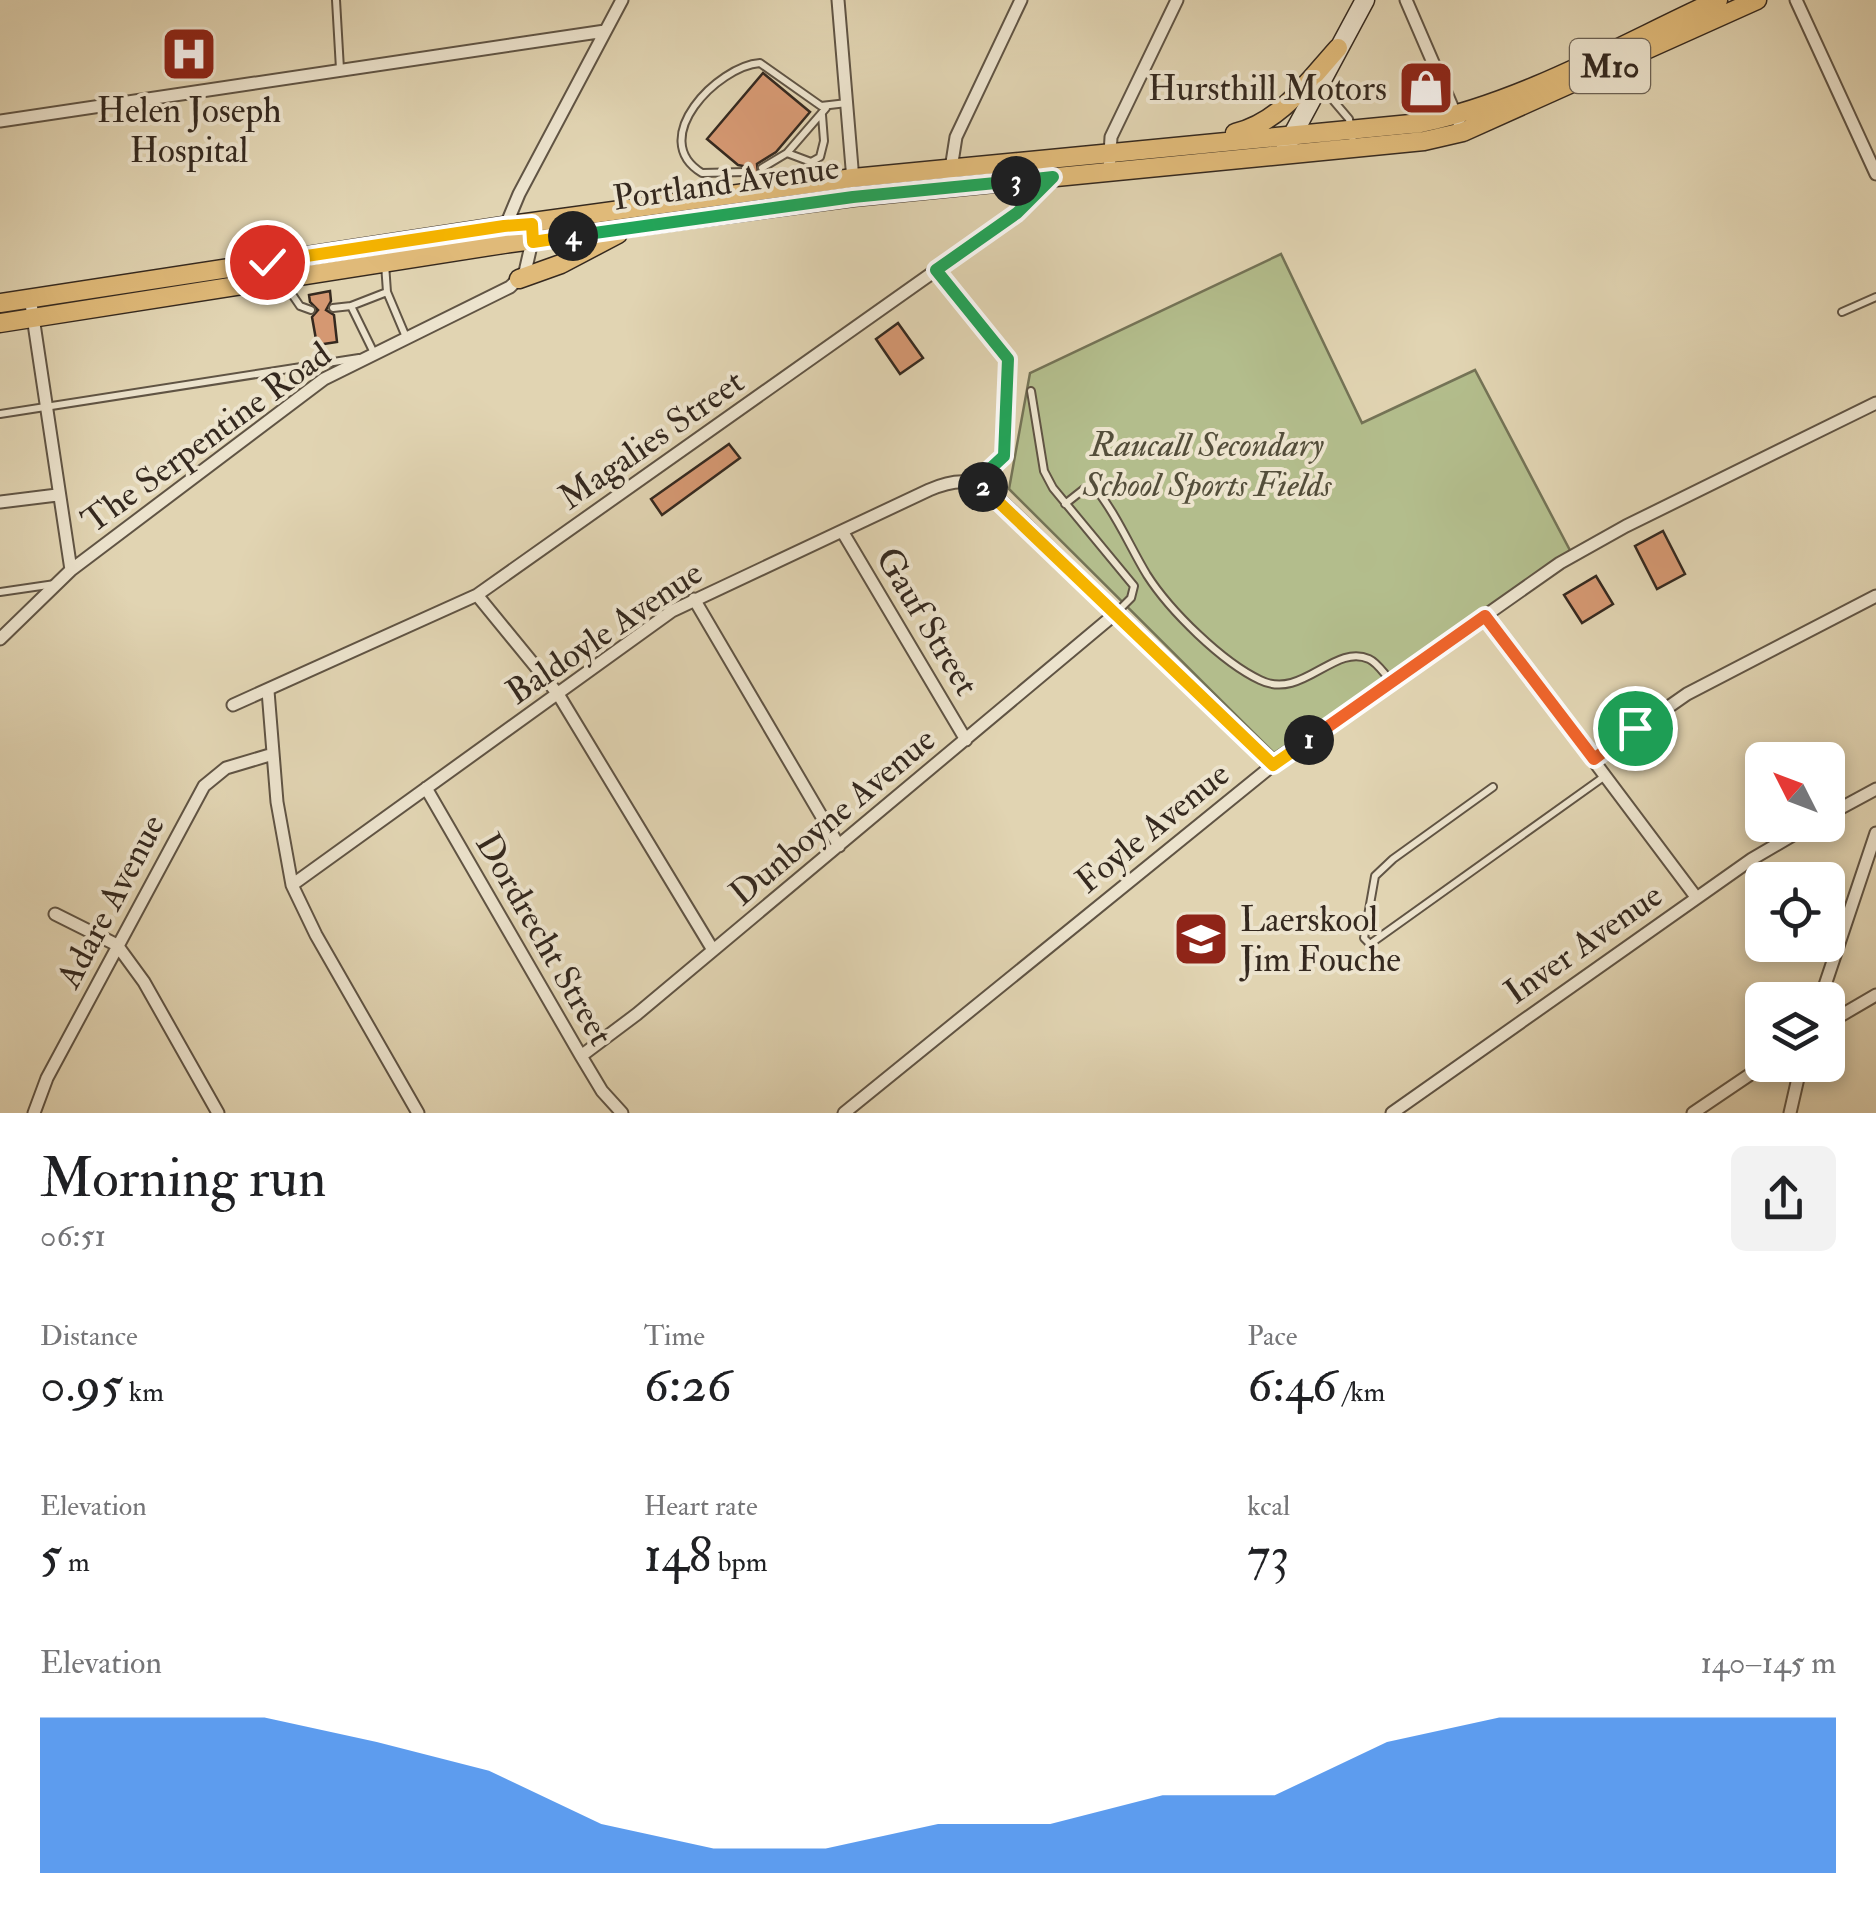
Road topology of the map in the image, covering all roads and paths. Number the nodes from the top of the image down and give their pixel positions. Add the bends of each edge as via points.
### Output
1 (336, 0) edge
2 (622, 0) edge
3 (838, 0) edge
4 (1021, 0) edge
5 (1178, 0) edge
6 (1365, 0) edge
7 (1406, 0) edge
8 (1718, 0) edge
9 (1756, 0) edge
10 (1796, 0) edge
11 (605, 31) junction
12 (1338, 48) junction
13 (340, 70) junction
14 (1320, 85) junction
15 (846, 103) junction
16 (824, 110) junction
17 (0, 122) edge
18 (1460, 124) junction
19 (1352, 129) junction
20 (1292, 135) junction
21 (1171, 148) junction
22 (1354, 149) junction
23 (1108, 152) junction
24 (787, 153) junction
25 (1281, 156) junction
26 (1053, 157) junction
27 (762, 168) dead end
28 (949, 168) junction
29 (745, 172) dead end
30 (1109, 172) junction
31 (1876, 174) edge
32 (1053, 177) junction
33 (853, 178) junction
34 (950, 188) junction
35 (853, 197) junction
36 (627, 229) junction
37 (532, 233) junction
38 (504, 235) junction
39 (385, 263) junction
40 (936, 270) junction
41 (282, 279) junction
42 (519, 279) junction
43 (387, 292) junction
44 (30, 297) junction
45 (1876, 297) edge
46 (0, 303) edge
47 (351, 306) junction
48 (332, 308) dead end
49 (311, 310) dead end
50 (1842, 312) dead end
51 (34, 318) junction
52 (0, 323) edge
53 (406, 337) junction
54 (368, 355) junction
55 (1031, 391) dead end
56 (1876, 403) edge
57 (47, 408) junction
58 (0, 414) edge
59 (976, 482) junction
60 (57, 494) junction
61 (0, 502) edge
62 (1065, 504) junction
63 (842, 530) junction
64 (71, 570) junction
65 (56, 584) junction
66 (0, 592) edge
67 (477, 594) junction
68 (1876, 596) edge
69 (694, 599) junction
70 (1115, 614) junction
71 (1485, 616) junction
72 (0, 639) edge
73 (1392, 682) junction
74 (268, 691) junction
75 (558, 694) junction
76 (233, 706) dead end
77 (966, 740) junction
78 (273, 754) junction
79 (1594, 759) junction
80 (1273, 765) junction
81 (1606, 775) junction
82 (1493, 787) dead end
83 (426, 788) junction
84 (1876, 790) edge
85 (1845, 807) edge
86 (1876, 833) edge
87 (1781, 842) edge
88 (839, 846) junction
89 (292, 885) junction
90 (1696, 898) junction
91 (55, 914) dead end
92 (117, 945) junction
93 (713, 950) junction
94 (1826, 982) edge
95 (1876, 995) edge
96 (1845, 1014) edge
97 (580, 1056) junction
98 (1745, 1078) edge
99 (1797, 1082) edge
100 (34, 1113) edge
101 (218, 1113) edge
102 (418, 1113) edge
103 (622, 1113) edge
104 (844, 1113) edge
105 (1392, 1113) edge
106 (1693, 1113) edge
107 (1790, 1113) edge

1 - 13 lane
2 - 11 street
3 - 15 street
4 - 28 street via 956,137
5 - 23 street
6 - 12 street
7 - 18 street
8 - 18 main road, M10
9 - 18 main road, M10
10 - 31 street
11 - 13 street
11 - 38 street
12 - 14 street
12 - 21 main road via 1268,120
13 - 17 street
14 - 19 lane
14 - 20 street
15 - 16 lane
15 - 33 street
16 - 24 lane
16 - 24 lane via 820,157 811,162
16 - 29 lane via 767,66 742,66 726,76 692,109 682,143 702,174
18 - 19 main road, Portland Avenue / M10
18 - 22 main road, Portland Avenue / M10 via 1424,141
19 - 20 main road, Portland Avenue / M10
19 - 22 lane
20 - 21 main road, Portland Avenue / M10
20 - 25 street
21 - 23 main road, Portland Avenue / M10
22 - 25 main road, Portland Avenue / M10
23 - 26 main road, Portland Avenue / M10
23 - 30 street
24 - 27 lane
25 - 30 main road, Portland Avenue / M10
26 - 28 main road, Portland Avenue / M10
26 - 32 street
28 - 33 main road, Portland Avenue / M10
28 - 34 street
30 - 32 main road, Portland Avenue / M10
32 - 34 main road, Portland Avenue / M10
32 - 40 street, Magalies Street via 1017,213
33 - 35 street
33 - 37 main road, Portland Avenue / M10
34 - 35 main road, Portland Avenue / M10
35 - 36 main road, Portland Avenue / M10
36 - 37 main road, Portland Avenue / M10
36 - 42 main road
37 - 38 main road, Portland Avenue / M10
37 - 42 street
38 - 39 main road, Portland Avenue / M10
38 - 44 main road, Portland Avenue / M10
39 - 41 main road, Portland Avenue / M10
39 - 43 lane
40 - 59 path via 1008,359 1004,456
40 - 67 street, Magalies Street
41 - 49 lane via 300,306
41 - 51 main road, Portland Avenue / M10
42 - 53 street, The Serpentine Road
43 - 47 lane
43 - 53 lane
44 - 46 main road, Portland Avenue / M10
44 - 51 street
45 - 50 lane
47 - 48 lane
47 - 54 lane
51 - 52 main road, Portland Avenue / M10
51 - 57 street
53 - 54 street, The Serpentine Road
54 - 57 lane
54 - 64 street, The Serpentine Road via 270,418
55 - 62 lane via 1044,470
56 - 71 street, Foyle Avenue via 1591,544
57 - 58 lane
57 - 60 street
59 - 63 street, Baldoyle Avenue via 939,486
59 - 70 street
60 - 61 street
60 - 64 street
62 - 70 lane via 1134,586
62 - 73 lane via 1096,488 1168,603 1264,683 1299,681 1356,656 1376,664
63 - 69 street, Baldoyle Avenue
63 - 77 street, Gauf Street
64 - 65 street, The Serpentine Road
65 - 66 lane
65 - 72 street, The Serpentine Road
67 - 74 street, Magalies Street
67 - 75 street
68 - 79 street via 1702,686
69 - 75 street, Baldoyle Avenue
69 - 88 street
70 - 77 street, Dunboyne Avenue
70 - 80 street
71 - 73 street, Foyle Avenue
71 - 79 street
73 - 80 street, Foyle Avenue
74 - 76 street, Magalies Street
74 - 78 street
75 - 83 street, Baldoyle Avenue
75 - 93 street
77 - 88 street, Dunboyne Avenue
78 - 89 street
78 - 92 street, Adare Avenue via 226,768 204,786
79 - 81 street
80 - 104 street, Foyle Avenue
81 - 82 lane via 1370,944 1364,938 1375,876
81 - 90 street
83 - 89 street, Baldoyle Avenue
83 - 97 street, Dordrecht Street
84 - 85 street
86 - 94 street
87 - 90 street, Inver Avenue
88 - 93 street, Dunboyne Avenue
89 - 102 street
90 - 105 street, Inver Avenue
91 - 92 street
92 - 100 street, Adare Avenue
92 - 101 street
93 - 97 street, Dunboyne Avenue
95 - 96 street
97 - 103 street, Dordrecht Street
98 - 106 street
99 - 107 street

